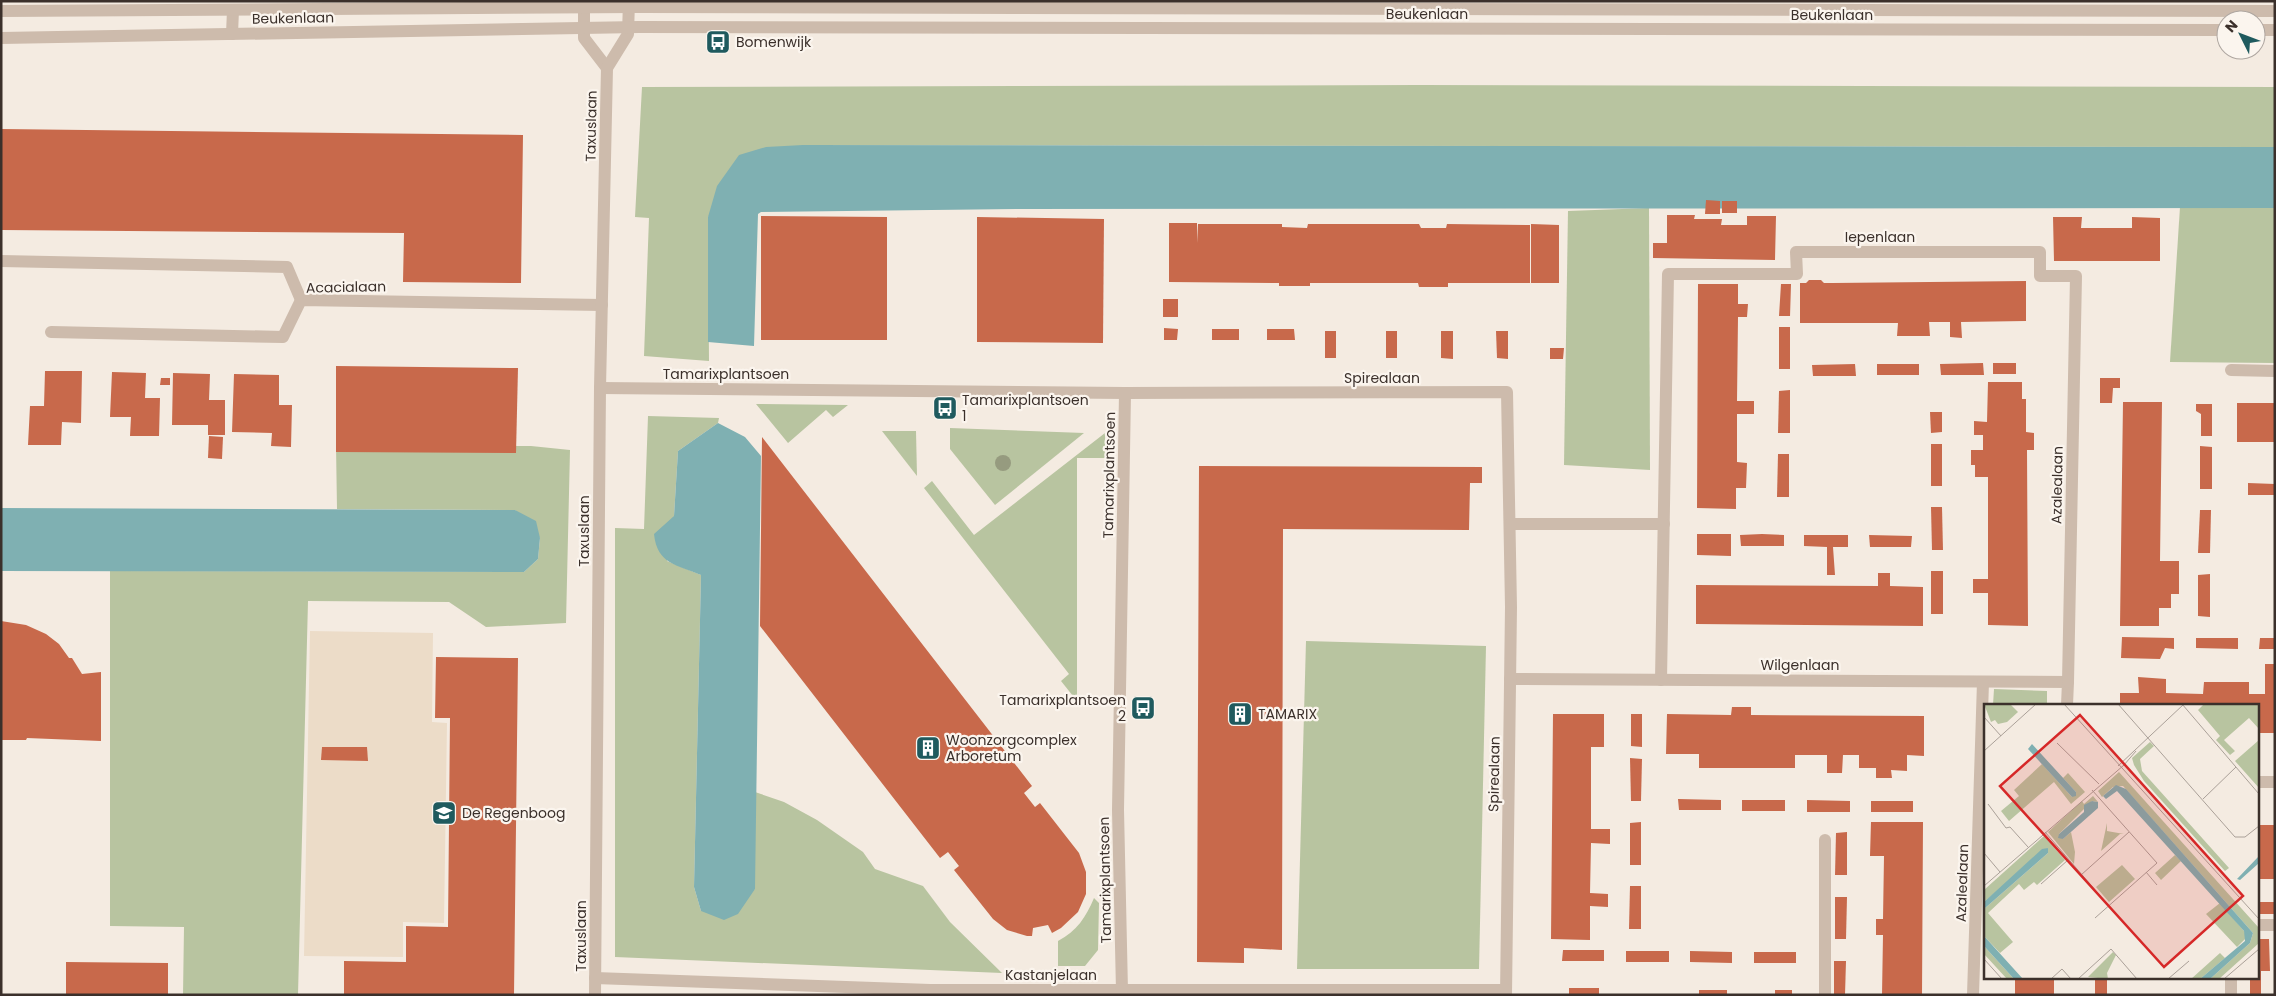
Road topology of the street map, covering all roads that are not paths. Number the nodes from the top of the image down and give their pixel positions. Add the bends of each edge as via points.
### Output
1 (584, 4) edge
2 (629, 4) edge
3 (233, 10) junction
4 (1, 11) edge
5 (2275, 11) edge
6 (584, 28) junction
7 (628, 28) junction
8 (2216, 30) edge
9 (232, 34) junction
10 (1, 38) edge
11 (607, 68) junction
12 (1, 261) edge
13 (2077, 288) joint
14 (301, 300) junction
15 (602, 305) junction
16 (51, 332) dead end
17 (2230, 370) dead end
18 (2275, 371) edge
19 (600, 388) junction
20 (1125, 394) junction
21 (1510, 524) junction
22 (1664, 524) junction
23 (1510, 678) junction
24 (1661, 680) junction
25 (1983, 682) junction
26 (2068, 682) junction
27 (2067, 704) edge
28 (1982, 780) edge
29 (2258, 782) edge
30 (2275, 782) edge
31 (1826, 840) dead end
32 (2258, 925) edge
33 (2275, 925) edge
34 (595, 978) junction
35 (2231, 978) edge
36 (1122, 991) junction
37 (930, 992) edge
38 (1506, 992) edge
39 (595, 995) edge
40 (1825, 995) edge
41 (1973, 995) edge
42 (2231, 995) edge

1 - 2 street, Beukenlaan
1 - 3 street, Beukenlaan
1 - 6 street
2 - 5 street, Beukenlaan
2 - 7 street
3 - 4 street, Beukenlaan
3 - 9 street
6 - 7 street, Beukenlaan
6 - 9 street, Beukenlaan
6 - 11 street via 584,38
7 - 8 street, Beukenlaan
7 - 11 street via 628,34
9 - 10 street, Beukenlaan
11 - 15 street, Taxuslaan
12 - 14 street via 287,267
13 - 22 street, Iepenlaan via 2076,276 2040,276 2040,252 1796,252 1796,274 1668,274
13 - 26 street, Azalealaan
14 - 15 street, Acacialaan
14 - 16 street, Acacialaan via 283,337
15 - 19 street, Taxuslaan
17 - 18 street
19 - 20 street, Tamarixplantsoen
19 - 34 street, Taxuslaan
20 - 21 street, Spirealaan via 1507,392
20 - 36 street, Tamarixplantsoen via 1118,810
21 - 22 street
21 - 23 street, Spirealaan
22 - 24 street
23 - 24 street, Wilgenlaan
23 - 38 street, Spirealaan
24 - 25 street, Wilgenlaan
25 - 26 street, Wilgenlaan
25 - 28 street, Azalealaan
26 - 27 street
28 - 41 street, Azalealaan
29 - 30 street
31 - 40 street
32 - 33 street
34 - 37 street, Kastanjelaan
34 - 39 street, Taxuslaan
35 - 42 street
36 - 37 street, Kastanjelaan
36 - 38 street, Kastanjelaan

